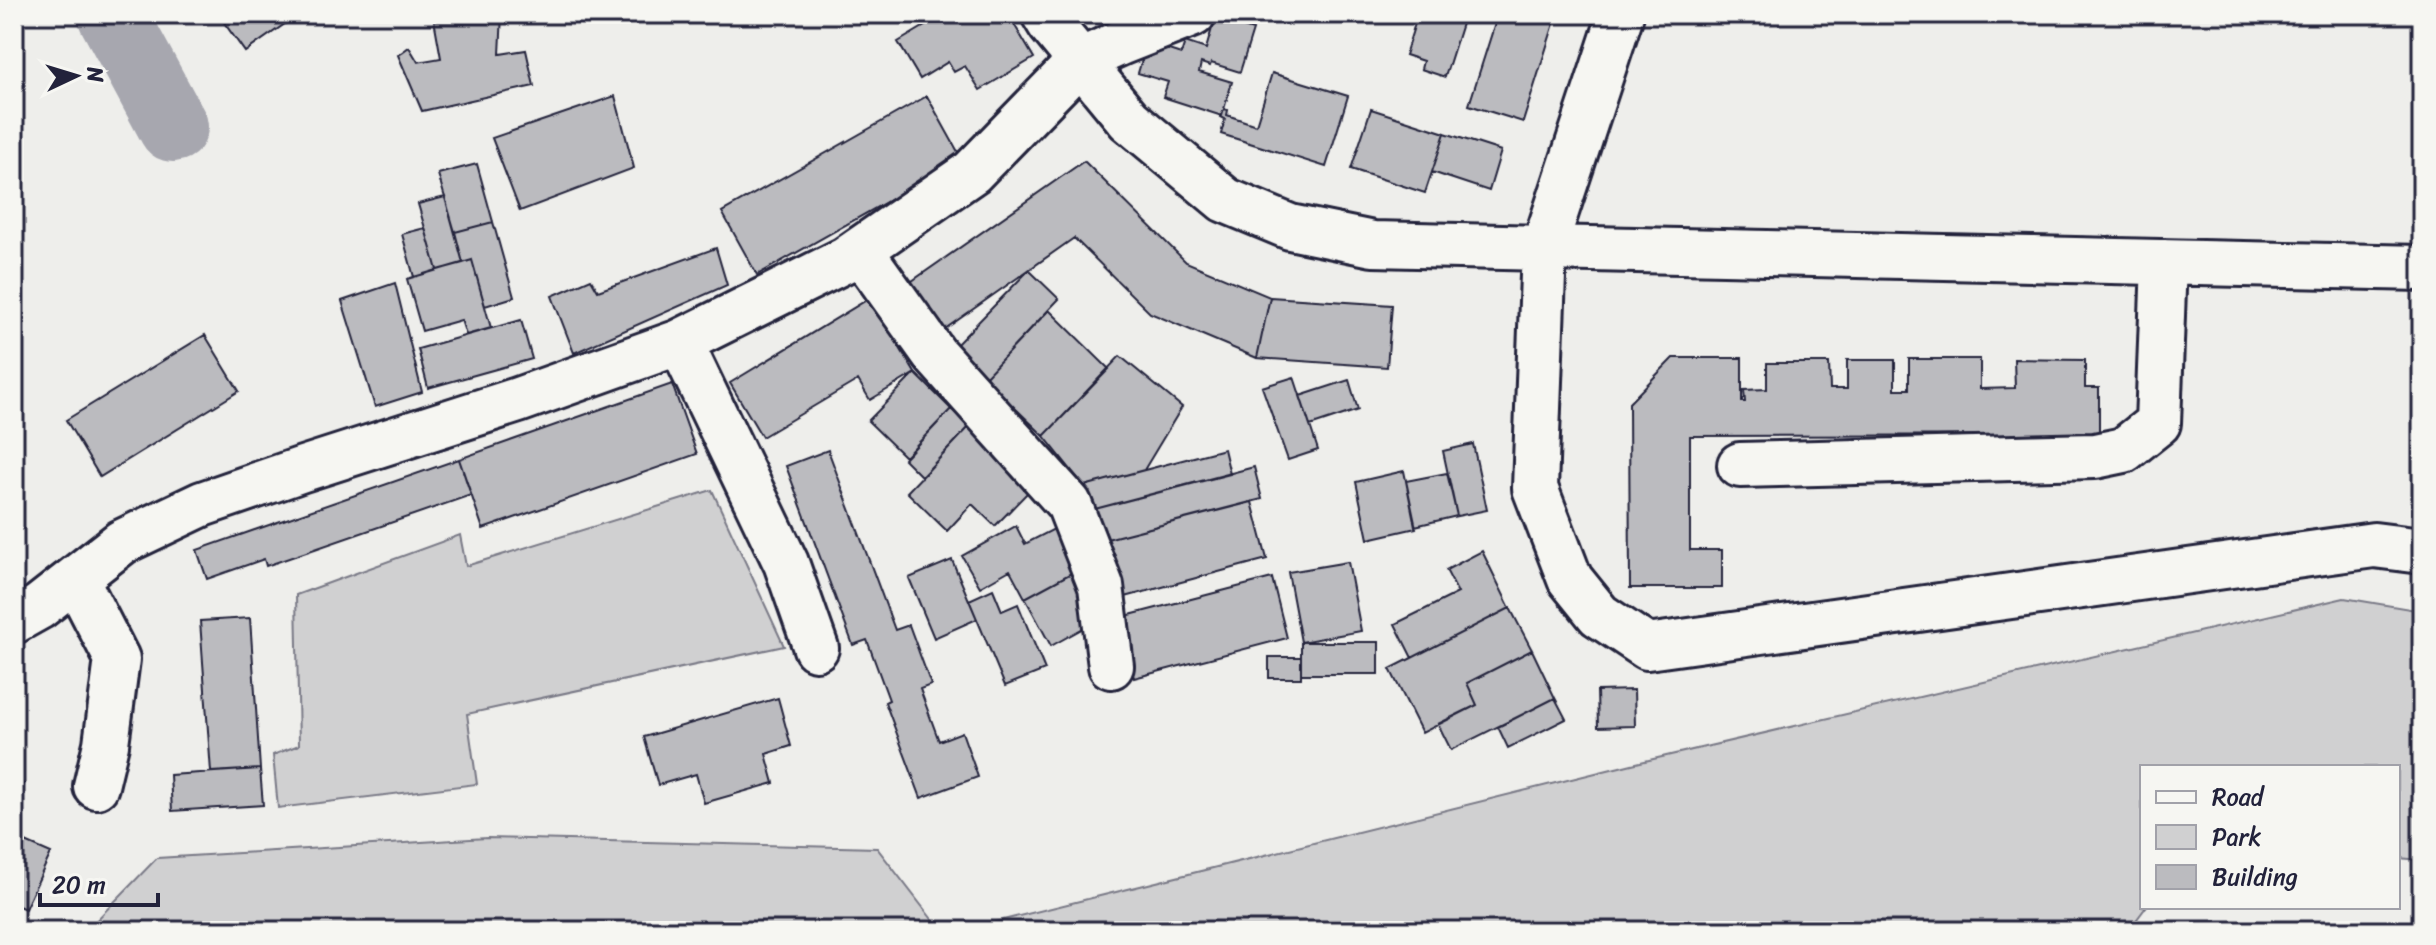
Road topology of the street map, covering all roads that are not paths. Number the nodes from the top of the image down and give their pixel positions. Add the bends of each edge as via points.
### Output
1 (1044, 14) edge
2 (1193, 14) edge
3 (1621, 14) edge
4 (1080, 61) junction
5 (1544, 248) junction
6 (860, 250) junction
7 (2164, 262) junction
8 (2422, 268) edge
9 (680, 342) junction
10 (1740, 465) dead end
11 (2422, 551) edge
12 (76, 579) junction
13 (14, 621) edge
14 (816, 648) dead end
15 (1111, 666) dead end
16 (96, 786) dead end

1 - 4 street
2 - 4 street
3 - 5 street
4 - 5 street via 1129,120 1225,200 1290,227 1373,244
4 - 6 street via 972,172
5 - 7 street
5 - 11 street via 1535,488 1570,579 1599,615 1647,647 2374,545
6 - 9 street
6 - 15 street via 935,355 1069,504 1101,586
7 - 8 street
7 - 10 street via 2158,423 2124,450 2095,456
9 - 12 street via 202,504 122,542
9 - 14 street via 786,563
12 - 13 street
12 - 16 street via 117,659

